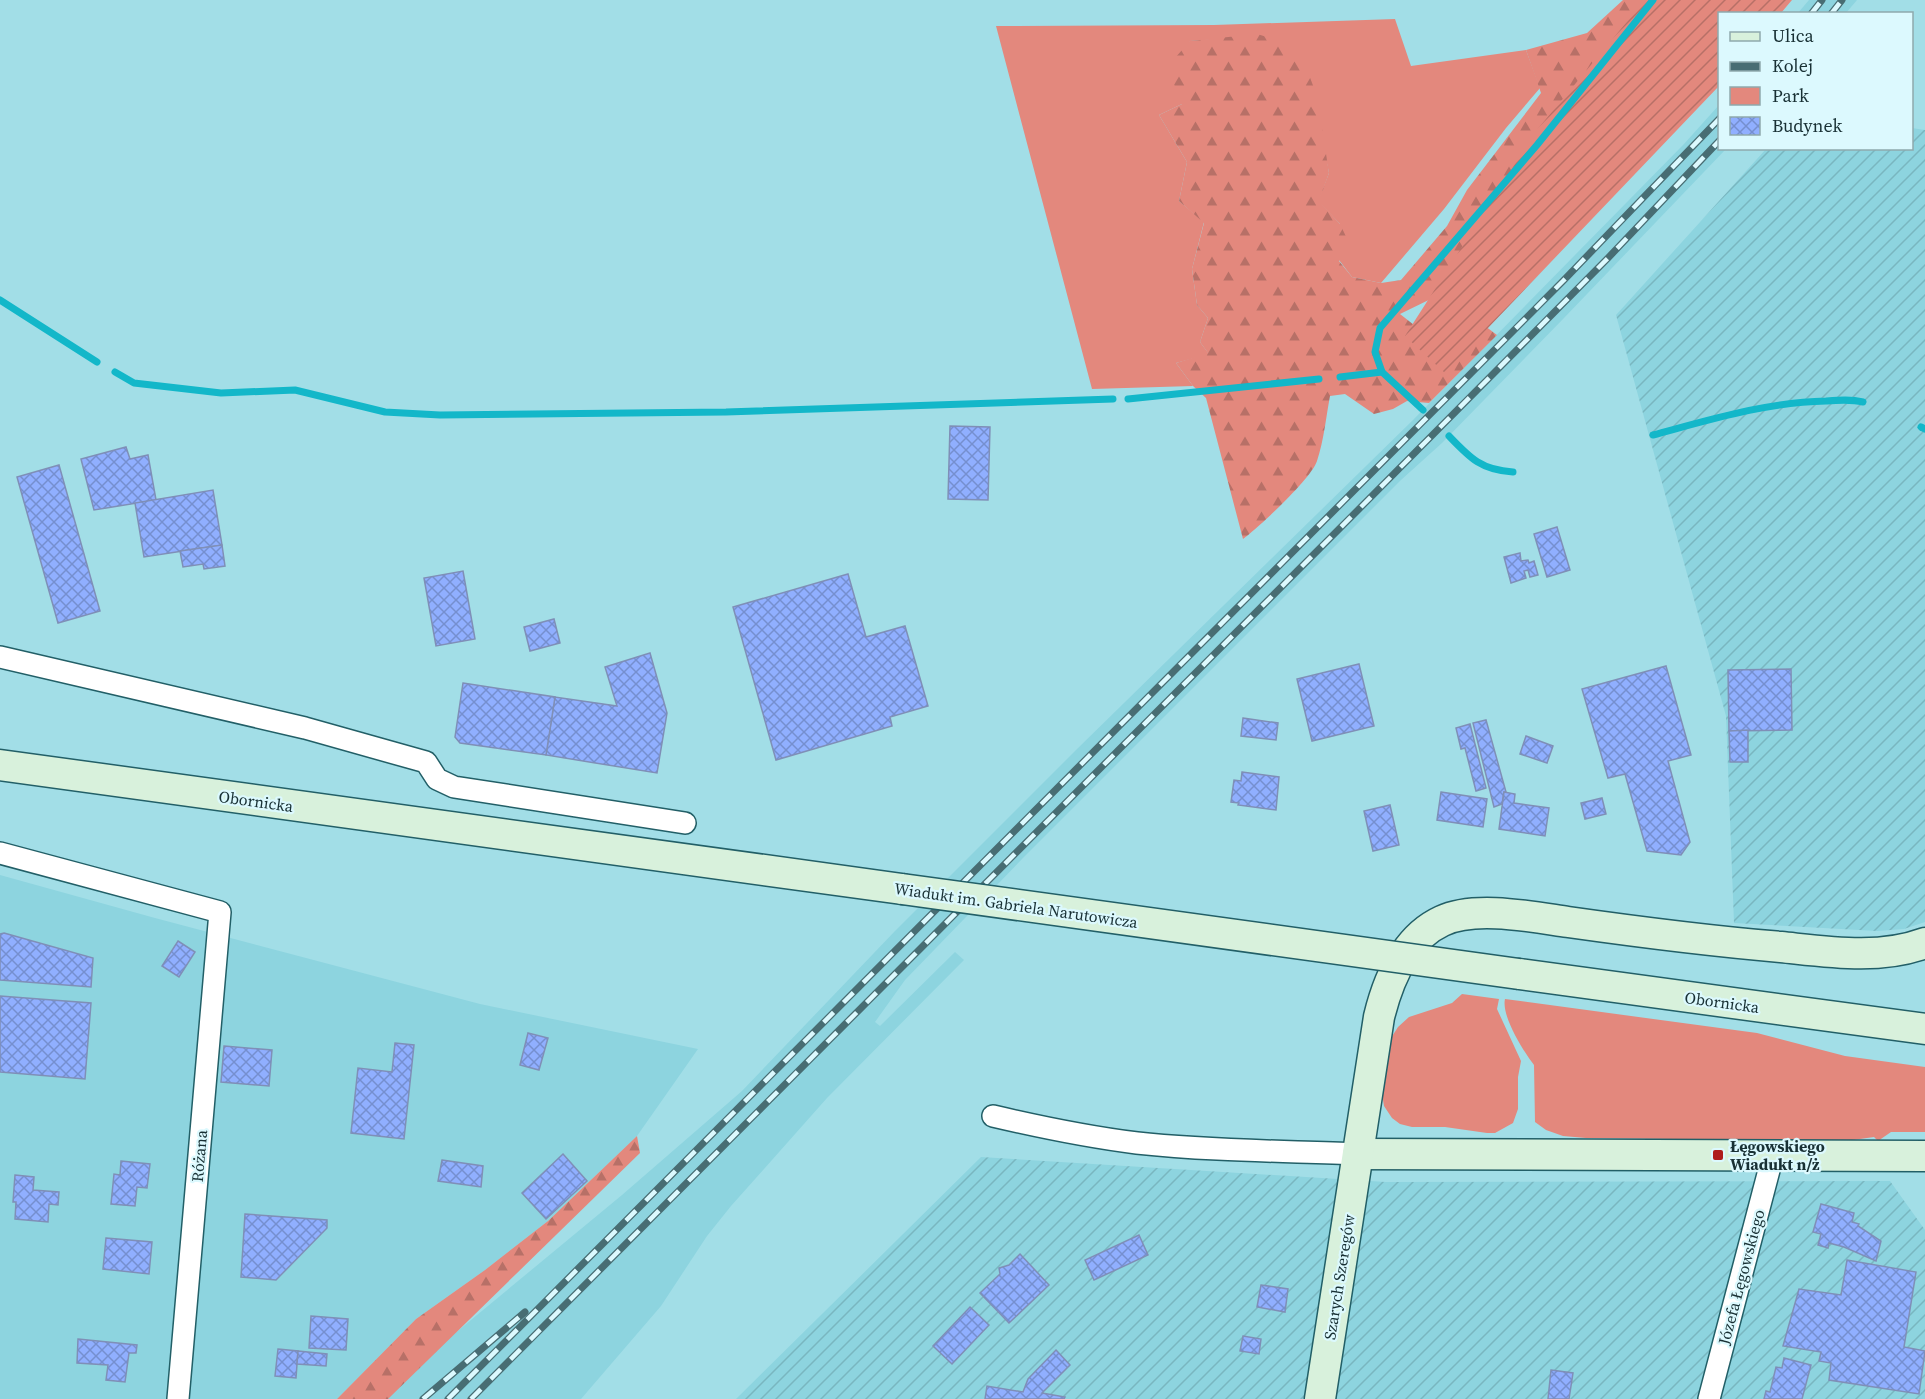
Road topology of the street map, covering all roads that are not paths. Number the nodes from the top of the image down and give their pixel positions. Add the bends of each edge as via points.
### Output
1 (0, 657) edge
2 (0, 765) edge
3 (686, 824) dead end
4 (512, 836) joint
5 (0, 853) edge
6 (1925, 943) edge
7 (1519, 974) joint
8 (1925, 1029) edge
9 (993, 1116) dead end
10 (1358, 1154) junction
11 (1773, 1155) junction
12 (1922, 1164) edge
13 (178, 1399) edge
14 (1320, 1399) edge
15 (1709, 1399) edge

1 - 3 street via 305,728 426,762 437,779 454,787
2 - 4 main road, Obornicka
4 - 7 main road, Wiadukt im. Gabriela Narutowicza, bridge
5 - 13 street, Różana via 219,912
6 - 10 main road, Szarych Szeregów via 1885,953 1856,953 1723,942 1502,913 1444,919 1409,947 1386,989
7 - 8 main road, Obornicka
9 - 10 street via 1137,1143
10 - 11 main road
10 - 14 main road, Szarych Szeregów
11 - 12 main road
11 - 15 street, Józefa Łęgowskiego

